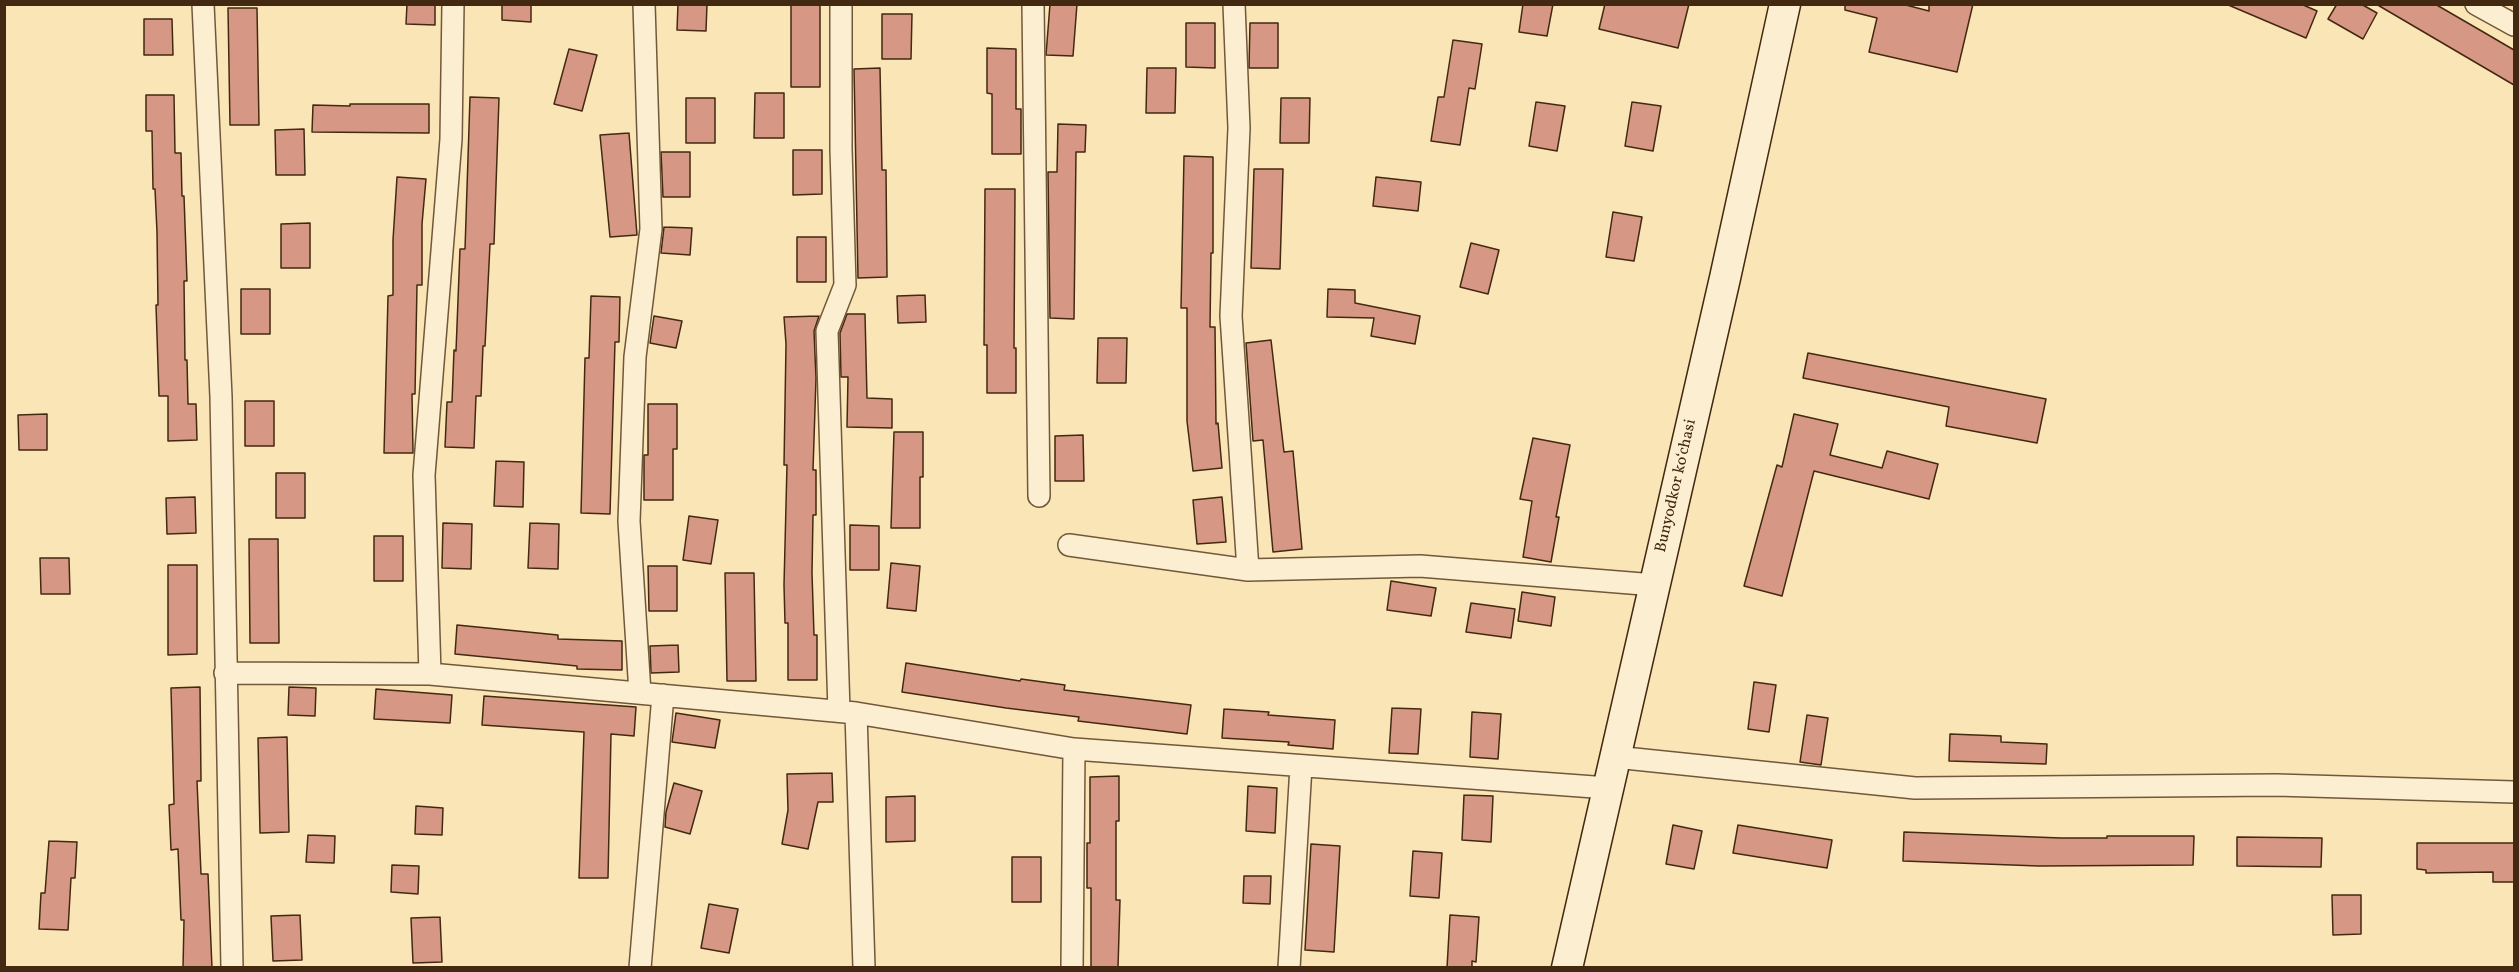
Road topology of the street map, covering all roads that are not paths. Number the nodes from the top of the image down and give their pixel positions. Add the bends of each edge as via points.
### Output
1 (203, 4) edge
2 (453, 4) edge
3 (644, 4) edge
4 (841, 4) edge
5 (1033, 4) edge
6 (1234, 4) edge
7 (1785, 4) edge
8 (2476, 4) edge
9 (2514, 25) edge
10 (1039, 496) dead end
11 (1069, 545) dead end
12 (1248, 570) junction
13 (1654, 585) junction
14 (225, 673) junction
15 (430, 674) junction
16 (640, 693) junction
17 (663, 695) junction
18 (847, 712) junction
19 (1074, 749) junction
20 (1615, 758) junction
21 (1301, 766) junction
22 (1608, 789) junction
23 (2514, 792) edge
24 (231, 968) edge
25 (640, 968) edge
26 (864, 968) edge
27 (1072, 968) edge
28 (1289, 968) edge
29 (1567, 968) edge

1 - 14 street via 221,397
2 - 15 street via 451,140 424,475
3 - 16 street via 651,229 635,357 629,521
4 - 18 street via 845,285 827,331
5 - 10 street
6 - 12 street via 1239,128 1231,316
7 - 13 main road, Bunyodkor koʻchasi
8 - 9 street
11 - 12 street
12 - 13 street via 1420,566
13 - 20 main road, Bunyodkor koʻchasi
14 - 15 street
14 - 24 street
15 - 16 street
16 - 17 street
17 - 18 street
17 - 25 street
18 - 19 street
18 - 26 street
19 - 21 street
19 - 27 street
20 - 22 main road, Bunyodkor koʻchasi
20 - 23 street via 1915,788 2276,785
21 - 22 street
21 - 28 street
22 - 29 main road, Bunyodkor koʻchasi

